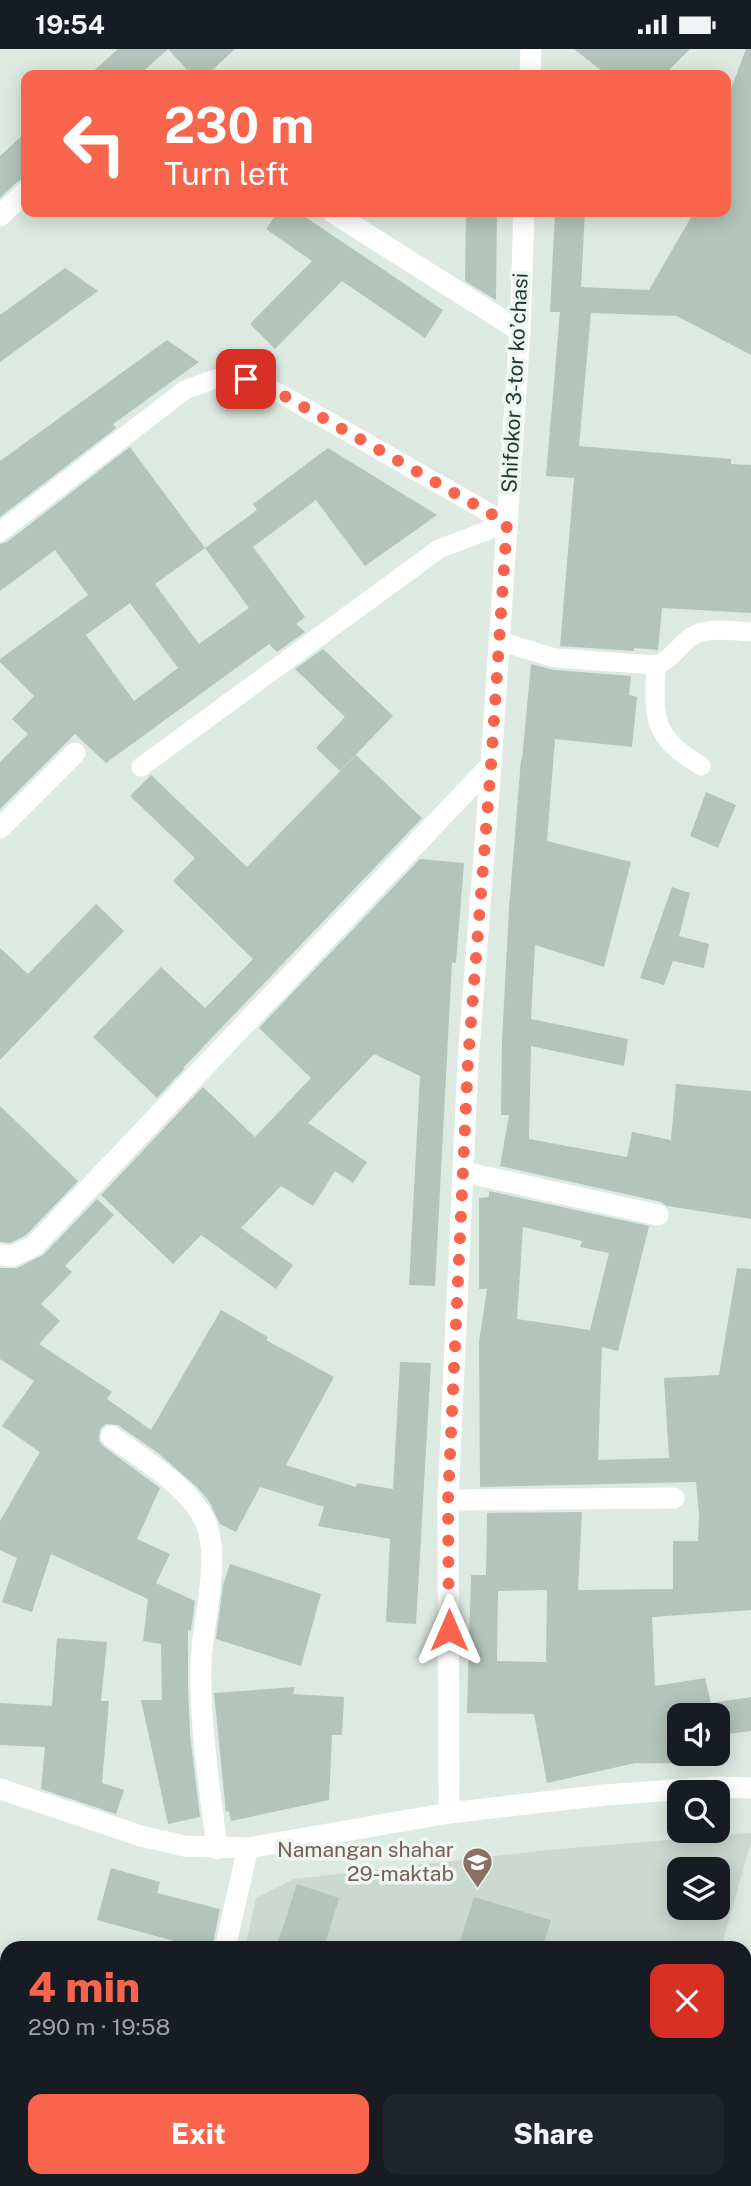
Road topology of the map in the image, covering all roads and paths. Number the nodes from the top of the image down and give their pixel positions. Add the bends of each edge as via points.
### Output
1 (531, 49) edge
2 (530, 70) edge
3 (21, 196) edge
4 (0, 216) edge
5 (340, 217) edge
6 (524, 217) edge
7 (520, 331) junction
8 (507, 523) junction
9 (0, 531) edge
10 (751, 632) edge
11 (499, 641) junction
12 (656, 665) junction
13 (75, 753) dead end
14 (491, 765) junction
15 (701, 766) dead end
16 (141, 767) dead end
17 (0, 828) edge
18 (464, 1172) junction
19 (657, 1215) dead end
20 (0, 1255) edge
21 (111, 1436) dead end
22 (674, 1498) dead end
23 (448, 1500) junction
24 (0, 1789) edge
25 (751, 1789) edge
26 (449, 1813) junction
27 (248, 1848) junction
28 (217, 1849) junction
29 (227, 1941) edge

1 - 2 street
3 - 4 street
5 - 7 street
6 - 7 street, Shifokor 3-tor koʼchasi
7 - 8 street, Shifokor 3-tor koʼchasi
8 - 9 lane via 281,394 246,379 215,379 185,390
8 - 11 street, Shifokor 3-tor koʼchasi
8 - 16 lane via 439,549
10 - 12 lane via 699,633
11 - 12 lane via 555,658
11 - 14 street, Shifokor 3-tor koʼchasi
12 - 15 lane via 659,725 678,752
13 - 17 street
14 - 18 street, Shifokor 3-tor koʼchasi
14 - 20 street via 34,1246 12,1256
18 - 19 street
18 - 23 street, Shifokor 3-tor koʼchasi
21 - 28 street via 177,1485 196,1505 211,1541 201,1661 202,1729
22 - 23 street
23 - 26 street, Shifokor 3-tor koʼchasi
24 - 28 street via 141,1836
25 - 26 street via 632,1793
26 - 27 street
27 - 28 street
27 - 29 street

